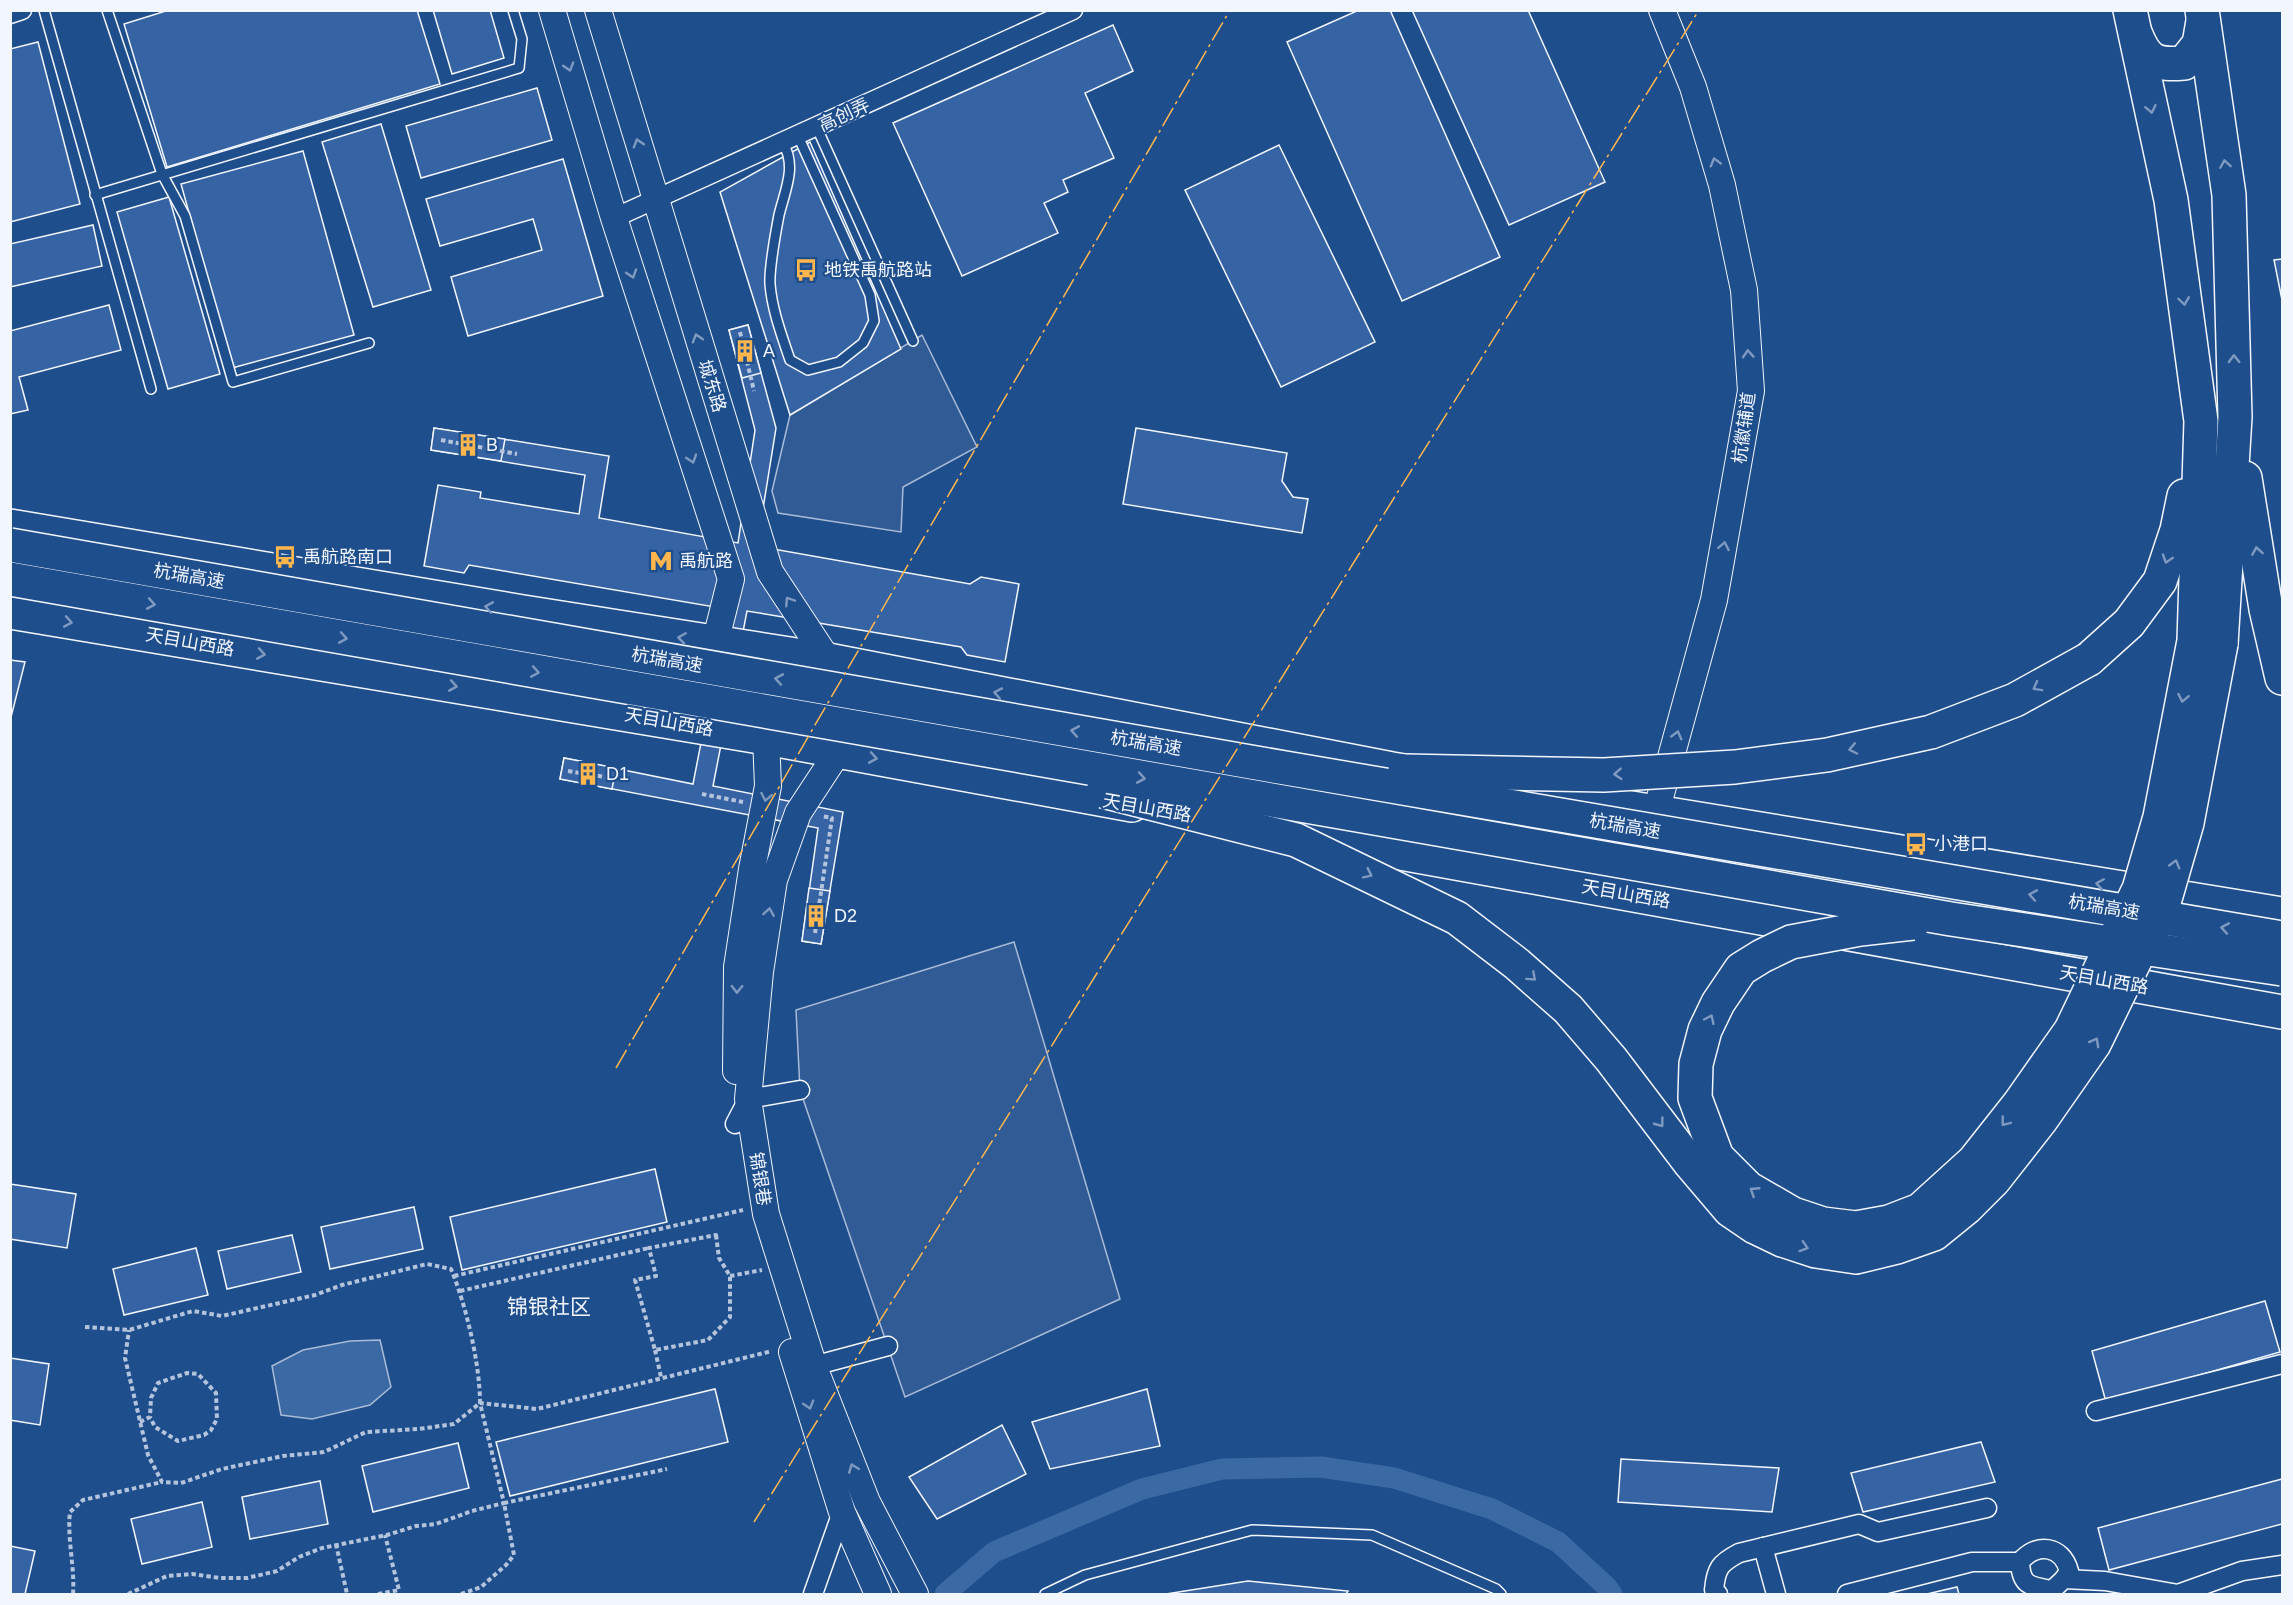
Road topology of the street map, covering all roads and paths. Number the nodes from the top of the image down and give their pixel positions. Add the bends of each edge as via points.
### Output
1 (22, 10) edge
2 (44, 10) edge
3 (107, 10) edge
4 (513, 10) edge
5 (552, 10) edge
6 (598, 10) edge
7 (1073, 10) edge
8 (1662, 10) edge
9 (10, 14) edge
10 (2203, 15) edge
11 (2132, 21) edge
12 (817, 128) junction
13 (790, 140) junction
14 (162, 174) junction
15 (95, 195) junction
16 (654, 199) junction
17 (614, 218) junction
18 (740, 332) dead end
19 (913, 341) dead end
20 (369, 342) dead end
21 (151, 389) dead end
22 (754, 390) dead end
23 (2235, 417) junction
24 (2200, 421) junction
25 (441, 440) dead end
26 (517, 454) dead end
27 (10, 526) edge
28 (10, 545) edge
29 (10, 579) edge
30 (10, 612) edge
31 (2208, 642) junction
32 (715, 644) junction
33 (828, 660) junction
34 (2283, 678) edge
35 (766, 738) junction
36 (843, 739) junction
37 (1285, 768) junction
38 (568, 771) dead end
39 (624, 780) dead end
40 (1656, 812) junction
41 (822, 876) dead end
42 (2283, 914) edge
43 (1951, 919) junction
44 (815, 933) dead end
45 (2283, 938) edge
46 (2283, 969) edge
47 (2283, 1012) edge
48 (800, 1090) dead end
49 (748, 1099) junction
50 (735, 1124) junction
51 (750, 1209) junction
52 (649, 1248) junction
53 (766, 1269) junction
54 (454, 1276) junction
55 (730, 1276) junction
56 (460, 1291) junction
57 (86, 1327) dead end
58 (129, 1330) junction
59 (888, 1346) dead end
60 (655, 1350) junction
61 (801, 1361) junction
62 (2283, 1364) edge
63 (661, 1377) junction
64 (480, 1403) junction
65 (2096, 1411) dead end
66 (150, 1417) junction
67 (140, 1422) junction
68 (667, 1469) dead end
69 (162, 1482) junction
70 (867, 1502) junction
71 (504, 1503) junction
72 (1987, 1508) dead end
73 (842, 1512) junction
74 (385, 1535) junction
75 (336, 1544) junction
76 (1763, 1547) junction
77 (2020, 1562) junction
78 (2283, 1565) edge
79 (911, 1586) edge
80 (2054, 1588) edge
81 (73, 1594) edge
82 (128, 1594) edge
83 (347, 1594) edge
84 (378, 1594) edge
85 (461, 1594) edge
86 (813, 1594) edge
87 (878, 1594) edge
88 (1045, 1594) edge
89 (1501, 1594) edge
90 (1718, 1594) edge
91 (1776, 1594) edge
92 (1847, 1594) edge

1 - 9 street
2 - 15 lane
3 - 14 lane
4 - 14 lane via 522,39 519,68
5 -> 17 main road
16 -> 6 main road, 城东路
7 - 12 street, 高创弄
40 -> 8 main road, 杭徽辅道 via 1714,600 1751,391 1744,290 1722,185 1693,87
10 - 11 highway via 2199,44 2184,63 2163,65 2143,52
23 -> 10 highway via 2229,195
11 -> 24 highway via 2171,200
12 - 13 street, 高创弄
12 - 19 lane
13 - 13 lane via 789,185 779,215 770,283 790,360 808,370 839,362 863,343 874,321 870,295
13 - 16 street, 高创弄
14 - 15 lane
14 - 20 lane via 185,216 233,382
15 - 21 lane
16 - 17 street, 高创弄
33 -> 16 main road, 城东路 via 770,572
17 -> 32 main road via 731,579
18 - 22 path
23 - 31 highway
34 -> 23 highway via 2266,609
24 - 31 highway
24 -> 37 highway, bridge via 2177,530 2160,581 2129,623 2089,659 2015,700 1931,732 1827,755 1735,767 1604,775
25 - 26 path
32 -> 27 highway
37 -> 28 highway, 杭瑞高速, bridge
29 -> 36 highway, 杭瑞高速, bridge
30 -> 35 highway, 天目山西路
36 -> 31 highway, bridge via 1296,840 1457,918 1568,1009 1730,1210 1782,1240 1816,1251 1856,1257 1934,1234 1966,1208 1994,1180 2041,1120 2094,1044 2165,899 2187,823
31 -> 43 highway, bridge via 2139,890 2071,1030 1974,1161 1920,1209 1888,1222 1856,1228 1823,1224 1793,1214 1748,1188 1717,1157 1695,1098 1696,1064 1705,1030 1718,1002 1741,969 1791,942 1860,929
32 - 33 highway
32 - 35 main road
33 - 36 main road, 城东路
40 -> 33 highway via 1392,769
35 - 36 highway, 天目山西路
35 -> 50 main road, 锦银巷 via 768,786 737,967
36 -> 43 highway, 杭瑞高速, bridge
36 -> 47 highway, 天目山西路
49 -> 36 main road, 锦银巷 via 760,972 774,880 798,813
45 -> 37 highway, 杭瑞高速, bridge
38 - 39 path
42 -> 40 highway
41 - 44 path
43 - 46 highway, 杭瑞高速, bridge
48 - 49 street
49 - 50 street
49 - 61 main road, 锦银巷 via 766,1214
50 - 51 main road, 锦银巷
51 - 53 main road, 锦银巷
51 - 54 path
52 - 55 path via 716,1234 718,1258
52 - 56 path
52 - 60 path via 656,1276 635,1280
53 - 55 path
53 - 61 main road, 锦银巷
54 - 56 path
54 - 58 path via 451,1269 427,1264 269,1306 222,1316 193,1311
55 - 60 path via 730,1317 708,1340
56 - 64 path via 480,1383
57 - 58 path
58 - 67 path via 125,1358
59 - 61 street
60 - 63 path
61 - 63 path
70 -> 61 main road, 锦银巷
61 -> 73 main road, 锦银巷
62 - 65 street
63 - 64 path via 537,1409
64 - 69 path via 454,1424 366,1432 324,1452 222,1469 181,1483
64 - 71 path
66 - 66 path via 151,1398 158,1383 187,1373 198,1374 216,1393 217,1419 204,1435 178,1441 155,1427
66 - 67 path
67 - 69 path via 148,1455
68 - 71 path
69 - 81 path via 83,1500 70,1512
70 - 73 street
70 - 79 main road, 锦银巷
71 - 74 path
71 - 85 path via 514,1554 481,1587
72 - 76 street via 1878,1532 1859,1524
73 - 86 street
73 - 87 main road, 锦银巷
74 - 75 path
74 - 84 path via 399,1590
75 - 82 path via 299,1557 277,1571 247,1578 167,1576
75 - 83 path
76 - 90 street via 1723,1562 1715,1574 1714,1590
76 - 91 street
77 - 80 street via 2020,1575 2029,1586
77 - 80 street via 2028,1552 2042,1548 2066,1559 2069,1571
77 - 92 street via 1972,1562
78 - 80 street via 2242,1572 2178,1594 2105,1581
88 - 89 lane via 1085,1575 1252,1530 1372,1535

